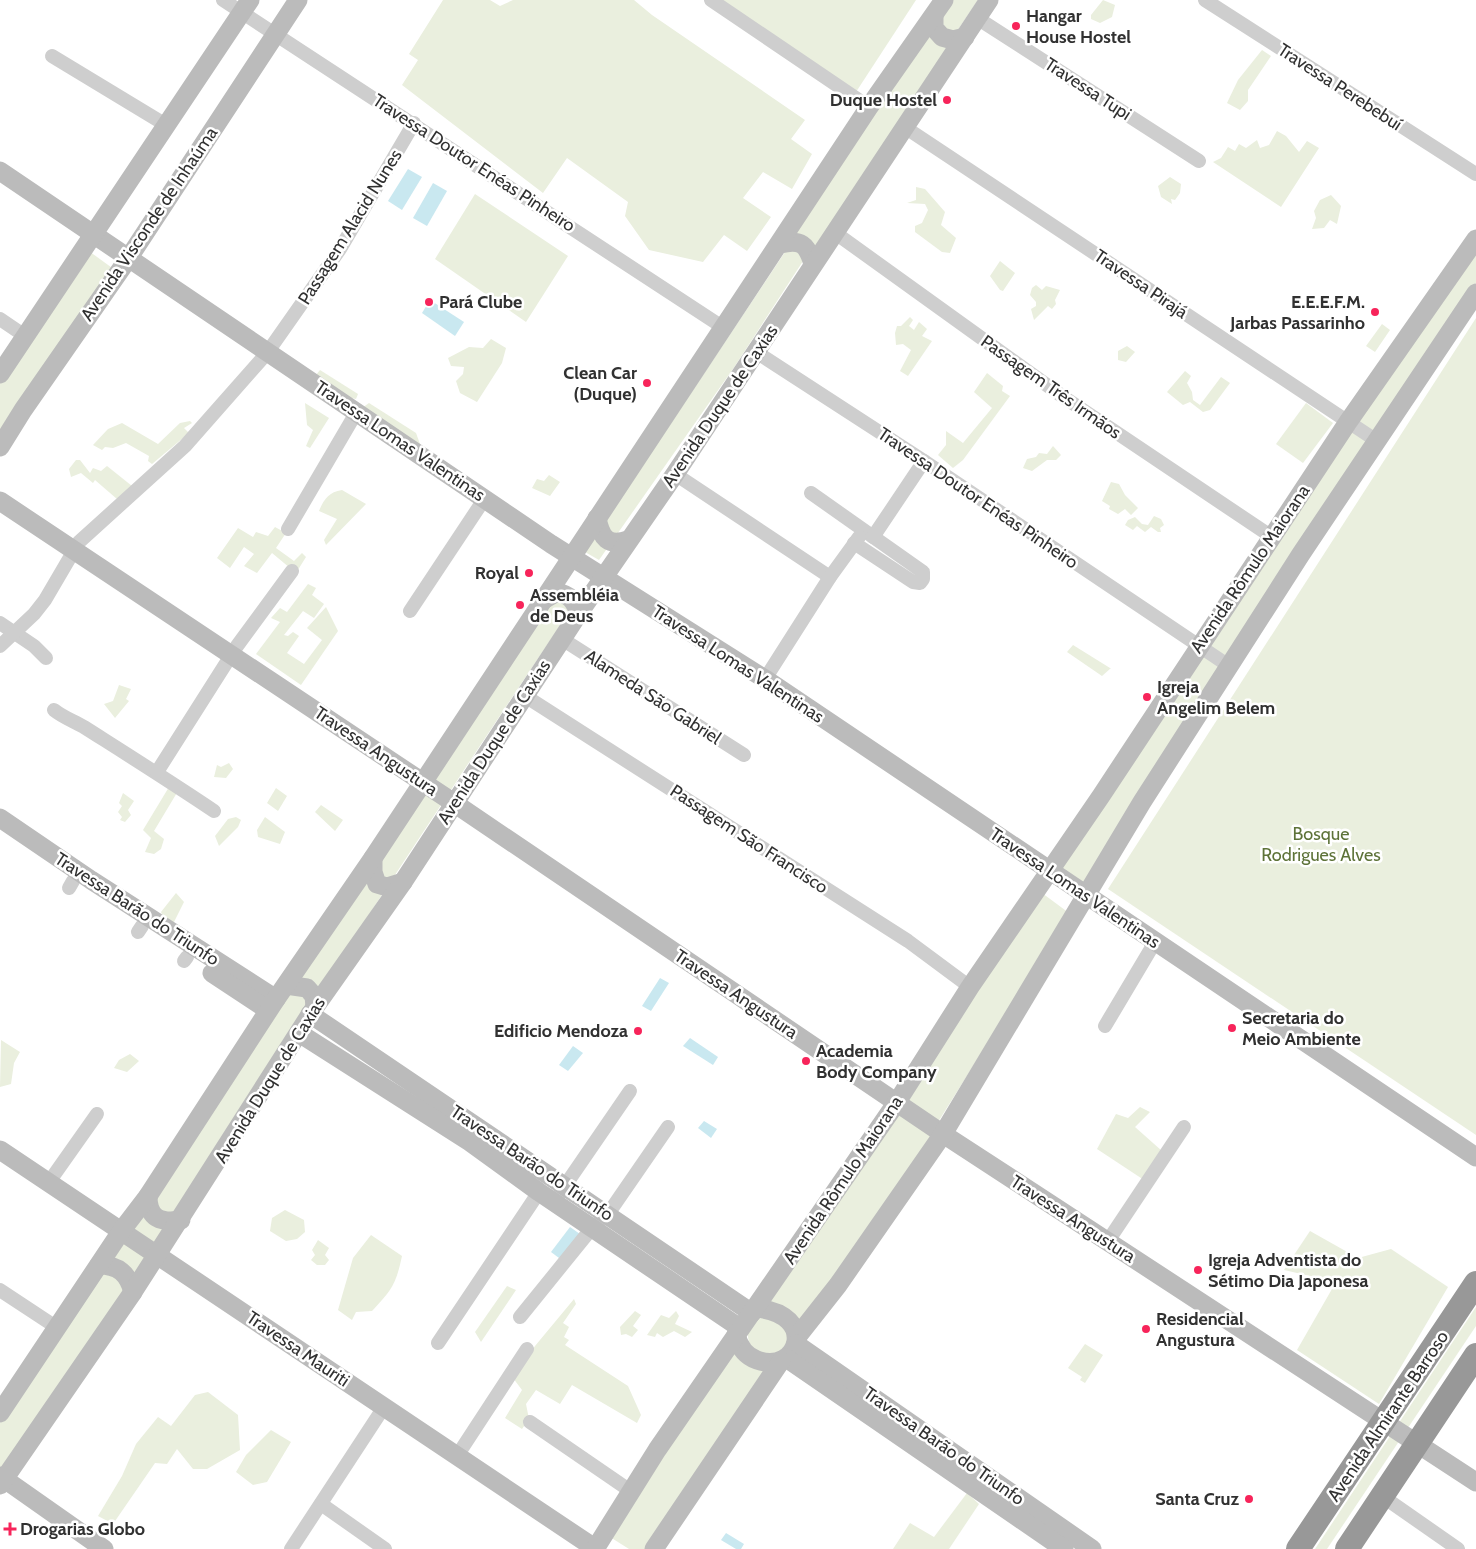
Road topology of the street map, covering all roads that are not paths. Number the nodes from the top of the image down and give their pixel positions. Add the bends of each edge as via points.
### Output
1 (222, 0) edge
2 (298, 0) edge
3 (711, 0) edge
4 (989, 0) edge
5 (1205, 0) edge
6 (246, 6) edge
7 (939, 8) edge
8 (977, 18) junction
9 (274, 35) junction
10 (964, 37) junction
11 (52, 56) dead end
12 (869, 107) junction
13 (414, 123) junction
14 (166, 125) junction
15 (906, 128) junction
16 (1199, 161) dead end
17 (0, 172) edge
18 (1476, 174) edge
19 (834, 232) junction
20 (94, 234) junction
21 (1476, 239) edge
22 (780, 244) junction
23 (128, 258) junction
24 (813, 264) junction
25 (1476, 293) edge
26 (0, 319) edge
27 (724, 328) junction
28 (25, 336) junction
29 (756, 352) junction
30 (266, 353) junction
31 (0, 374) edge
32 (356, 413) junction
33 (1348, 422) junction
34 (1376, 441) junction
35 (0, 447) edge
36 (924, 460) junction
37 (675, 474) junction
38 (812, 493) dead end
39 (486, 498) junction
40 (0, 501) edge
41 (598, 518) junction
42 (288, 529) dead end
43 (869, 533) junction
44 (1272, 537) junction
45 (628, 540) junction
46 (854, 543) junction
47 (76, 551) junction
48 (572, 558) junction
49 (292, 571) dead end
50 (603, 577) junction
51 (830, 577) junction
52 (545, 599) junction
53 (410, 611) dead end
54 (579, 613) junction
55 (0, 623) edge
56 (14, 634) junction
57 (562, 638) junction
58 (1199, 645) junction
59 (0, 646) edge
60 (233, 656) junction
61 (46, 658) dead end
62 (1229, 666) junction
63 (765, 679) junction
64 (525, 696) junction
65 (54, 710) dead end
66 (744, 755) dead end
67 (157, 772) junction
68 (423, 782) junction
69 (454, 803) junction
70 (214, 811) dead end
71 (0, 818) edge
72 (0, 834) edge
73 (373, 858) junction
74 (1051, 871) junction
75 (403, 882) junction
76 (80, 885) junction
77 (1086, 895) junction
78 (1155, 942) junction
79 (970, 987) junction
80 (277, 998) junction
81 (313, 1011) junction
82 (1105, 1026) dead end
83 (299, 1033) junction
84 (630, 1091) dead end
85 (897, 1102) junction
86 (97, 1114) dead end
87 (668, 1126) dead end
88 (1184, 1127) dead end
89 (943, 1134) junction
90 (476, 1135) junction
91 (0, 1150) edge
92 (1476, 1157) edge
93 (49, 1182) junction
94 (552, 1194) junction
95 (148, 1196) junction
96 (608, 1214) junction
97 (181, 1220) junction
98 (592, 1228) junction
99 (122, 1230) junction
100 (1108, 1241) junction
101 (157, 1255) junction
102 (99, 1265) junction
103 (691, 1271) junction
104 (1476, 1283) edge
105 (679, 1288) junction
106 (0, 1290) edge
107 (133, 1292) junction
108 (754, 1311) junction
109 (520, 1317) dead end
110 (56, 1327) junction
111 (738, 1332) junction
112 (438, 1343) dead end
113 (527, 1349) dead end
114 (790, 1350) junction
115 (1476, 1355) edge
116 (384, 1407) junction
117 (0, 1412) edge
118 (530, 1422) dead end
119 (1385, 1422) junction
120 (1418, 1443) junction
121 (457, 1456) junction
122 (1, 1480) edge
123 (1476, 1482) edge
124 (632, 1492) junction
125 (1382, 1496) junction
126 (321, 1504) junction
127 (1067, 1545) edge
128 (104, 1549) edge
129 (292, 1549) edge
130 (385, 1549) edge
131 (596, 1549) edge
132 (654, 1549) edge
133 (1092, 1549) edge
134 (1298, 1549) edge
135 (1346, 1549) edge
136 (1458, 1549) edge

1 - 6 street, Travessa Doutor Enéas Pinheiro
2 - 9 street, Avenida Visconde de Inhaúma
3 - 12 street
4 - 8 street, Avenida Duque de Caxias
5 - 18 street, Travessa Perebebuí
6 - 9 street, Travessa Doutor Enéas Pinheiro
6 - 14 street
7 - 10 street via 934,28 942,37 953,40
7 - 12 street, Avenida Duque de Caxias
8 - 10 street, Avenida Duque de Caxias
8 - 16 street, Travessa Tupi
9 - 13 street, Travessa Doutor Enéas Pinheiro
9 - 23 street, Avenida Visconde de Inhaúma
10 - 15 street, Avenida Duque de Caxias
11 - 14 street
12 - 22 street, Avenida Duque de Caxias
13 - 27 street, Travessa Doutor Enéas Pinheiro
13 - 30 street, Passagem Alacid Nunes via 340,249
14 - 20 street
15 - 19 street, Avenida Duque de Caxias
15 - 33 street, Travessa Pirajá
17 - 20 street, Travessa Lomas Valentinas
19 - 24 street, Avenida Duque de Caxias
19 - 44 street, Passagem Três Irmãos via 1062,396
20 - 23 street, Travessa Lomas Valentinas
20 - 28 street
21 - 33 street, Avenida Rômulo Maiorana
22 - 24 street via 793,241 802,244
22 - 27 street, Avenida Duque de Caxias
23 - 30 street, Travessa Lomas Valentinas
23 - 35 street, Avenida Visconde de Inhaúma
24 - 29 street, Avenida Duque de Caxias
25 - 34 street, Avenida Rômulo Maiorana
26 - 28 street
27 - 41 street, Avenida Duque de Caxias
28 - 31 street
29 - 36 street, Travessa Doutor Enéas Pinheiro
29 - 37 street, Avenida Duque de Caxias
30 - 32 street, Travessa Lomas Valentinas
30 - 47 street, Passagem Alacid Nunes via 185,446 79,542
32 - 39 street, Travessa Lomas Valentinas
32 - 42 street
33 - 34 street, Travessa Pirajá
33 - 44 street, Avenida Rômulo Maiorana
34 - 62 street, Avenida Rômulo Maiorana
36 - 43 street
36 - 58 street, Travessa Doutor Enéas Pinheiro
37 - 45 street, Avenida Duque de Caxias
37 - 51 street
38 - 43 street
39 - 48 street, Travessa Lomas Valentinas
39 - 53 street
40 - 47 street, Travessa Angustura
41 - 45 street via 600,533 610,541
41 - 48 street, Avenida Duque de Caxias
43 - 46 street
43 - 46 street via 923,572 920,583
44 - 58 street, Avenida Rômulo Maiorana
45 - 50 street, Avenida Duque de Caxias
46 - 51 street
47 - 56 street, Passagem Alacid Nunes via 45,600
47 - 60 street, Travessa Angustura
48 - 50 street, Travessa Lomas Valentinas
48 - 52 street, Avenida Duque de Caxias
49 - 60 street
50 - 54 street, Avenida Duque de Caxias
50 - 63 street, Travessa Lomas Valentinas
51 - 63 street
52 - 54 street via 557,592 567,595 575,602
52 - 68 street, Avenida Duque de Caxias
54 - 57 street, Avenida Duque de Caxias
55 - 56 street
56 - 59 street, Passagem Alacid Nunes
56 - 61 street
57 - 64 street, Avenida Duque de Caxias
57 - 66 street, Alameda São Gabriel
58 - 62 street, Travessa Doutor Enéas Pinheiro
58 - 74 street, Avenida Rômulo Maiorana
60 - 67 street
60 - 68 street, Travessa Angustura
62 - 77 street, Avenida Rômulo Maiorana
63 - 74 street, Travessa Lomas Valentinas
64 - 69 street, Avenida Duque de Caxias
64 - 79 street, Passagem São Francisco via 908,941
65 - 67 street via 64,719 82,726
67 - 70 street
68 - 69 street, Travessa Angustura
68 - 73 street, Avenida Duque de Caxias
69 - 75 street, Avenida Duque de Caxias
69 - 85 street, Travessa Angustura
71 - 76 street, Travessa Barão do Triunfo
72 - 76 street, Travessa Barão do Triunfo
73 - 75 street via 372,872 376,884 387,887
73 - 80 street, Avenida Duque de Caxias
74 - 77 street, Travessa Lomas Valentinas
74 - 79 street, Avenida Rômulo Maiorana
75 - 81 street, Avenida Duque de Caxias
76 - 80 street, Travessa Barão do Triunfo
76 - 80 street, Travessa Barão do Triunfo via 185,959
77 - 78 street, Travessa Lomas Valentinas
77 - 89 street, Avenida Rômulo Maiorana
78 - 82 street
78 - 92 street, Travessa Lomas Valentinas
79 - 85 street, Avenida Rômulo Maiorana
80 - 81 street via 307,988 314,996
80 - 95 street, Avenida Duque de Caxias
81 - 83 street, Avenida Duque de Caxias
81 - 90 street, Travessa Barão do Triunfo
83 - 90 street, Travessa Barão do Triunfo
83 - 97 street, Avenida Duque de Caxias
84 - 94 street
85 - 89 street, Travessa Angustura
85 - 108 street, Avenida Rômulo Maiorana
86 - 93 street
87 - 96 street
88 - 100 street
89 - 100 street, Travessa Angustura
89 - 114 street, Avenida Rômulo Maiorana
90 - 94 street, Travessa Barão do Triunfo
90 - 94 street, Travessa Barão do Triunfo
91 - 93 street, Travessa Mauriti
93 - 99 street, Travessa Mauriti
94 - 96 street, Travessa Barão do Triunfo
94 - 98 street, Travessa Barão do Triunfo
94 - 112 street
95 - 97 street via 148,1207 155,1218 166,1222
95 - 99 street, Avenida Duque de Caxias
96 - 98 street
96 - 103 street, Travessa Barão do Triunfo
97 - 101 street, Avenida Duque de Caxias
98 - 105 street, Travessa Barão do Triunfo
98 - 109 street
99 - 101 street, Travessa Mauriti
99 - 102 street, Avenida Duque de Caxias
100 - 119 street, Travessa Angustura
101 - 107 street, Avenida Duque de Caxias
101 - 116 street, Travessa Mauriti
102 - 107 street via 122,1270 130,1280
102 - 110 street, Avenida Duque de Caxias
103 - 105 street
103 - 108 street, Travessa Barão do Triunfo
104 - 119 highway, Avenida Almirante Barroso
105 - 111 street, Travessa Barão do Triunfo
106 - 110 street
107 - 122 street, Avenida Duque de Caxias
108 - 111 street, Avenida Rômulo Maiorana
108 - 114 street via 769,1309 784,1315 795,1328
110 - 117 street, Avenida Duque de Caxias
111 - 114 street via 743,1351 764,1362
111 - 124 street, Avenida Rômulo Maiorana
113 - 121 street
114 - 127 street, Travessa Barão do Triunfo via 1012,1503
114 - 132 street, Avenida Rômulo Maiorana
115 - 120 highway
116 - 121 street, Travessa Mauriti
116 - 126 street
118 - 124 street
119 - 120 street, Travessa Angustura
119 - 134 highway, Avenida Almirante Barroso
120 - 123 street, Travessa Angustura
120 - 125 highway
121 - 131 street, Travessa Mauriti
122 - 128 street
124 - 131 street, Avenida Rômulo Maiorana
125 - 135 highway
125 - 136 street
126 - 129 street
126 - 130 street
127 - 133 street, Travessa Barão do Triunfo

